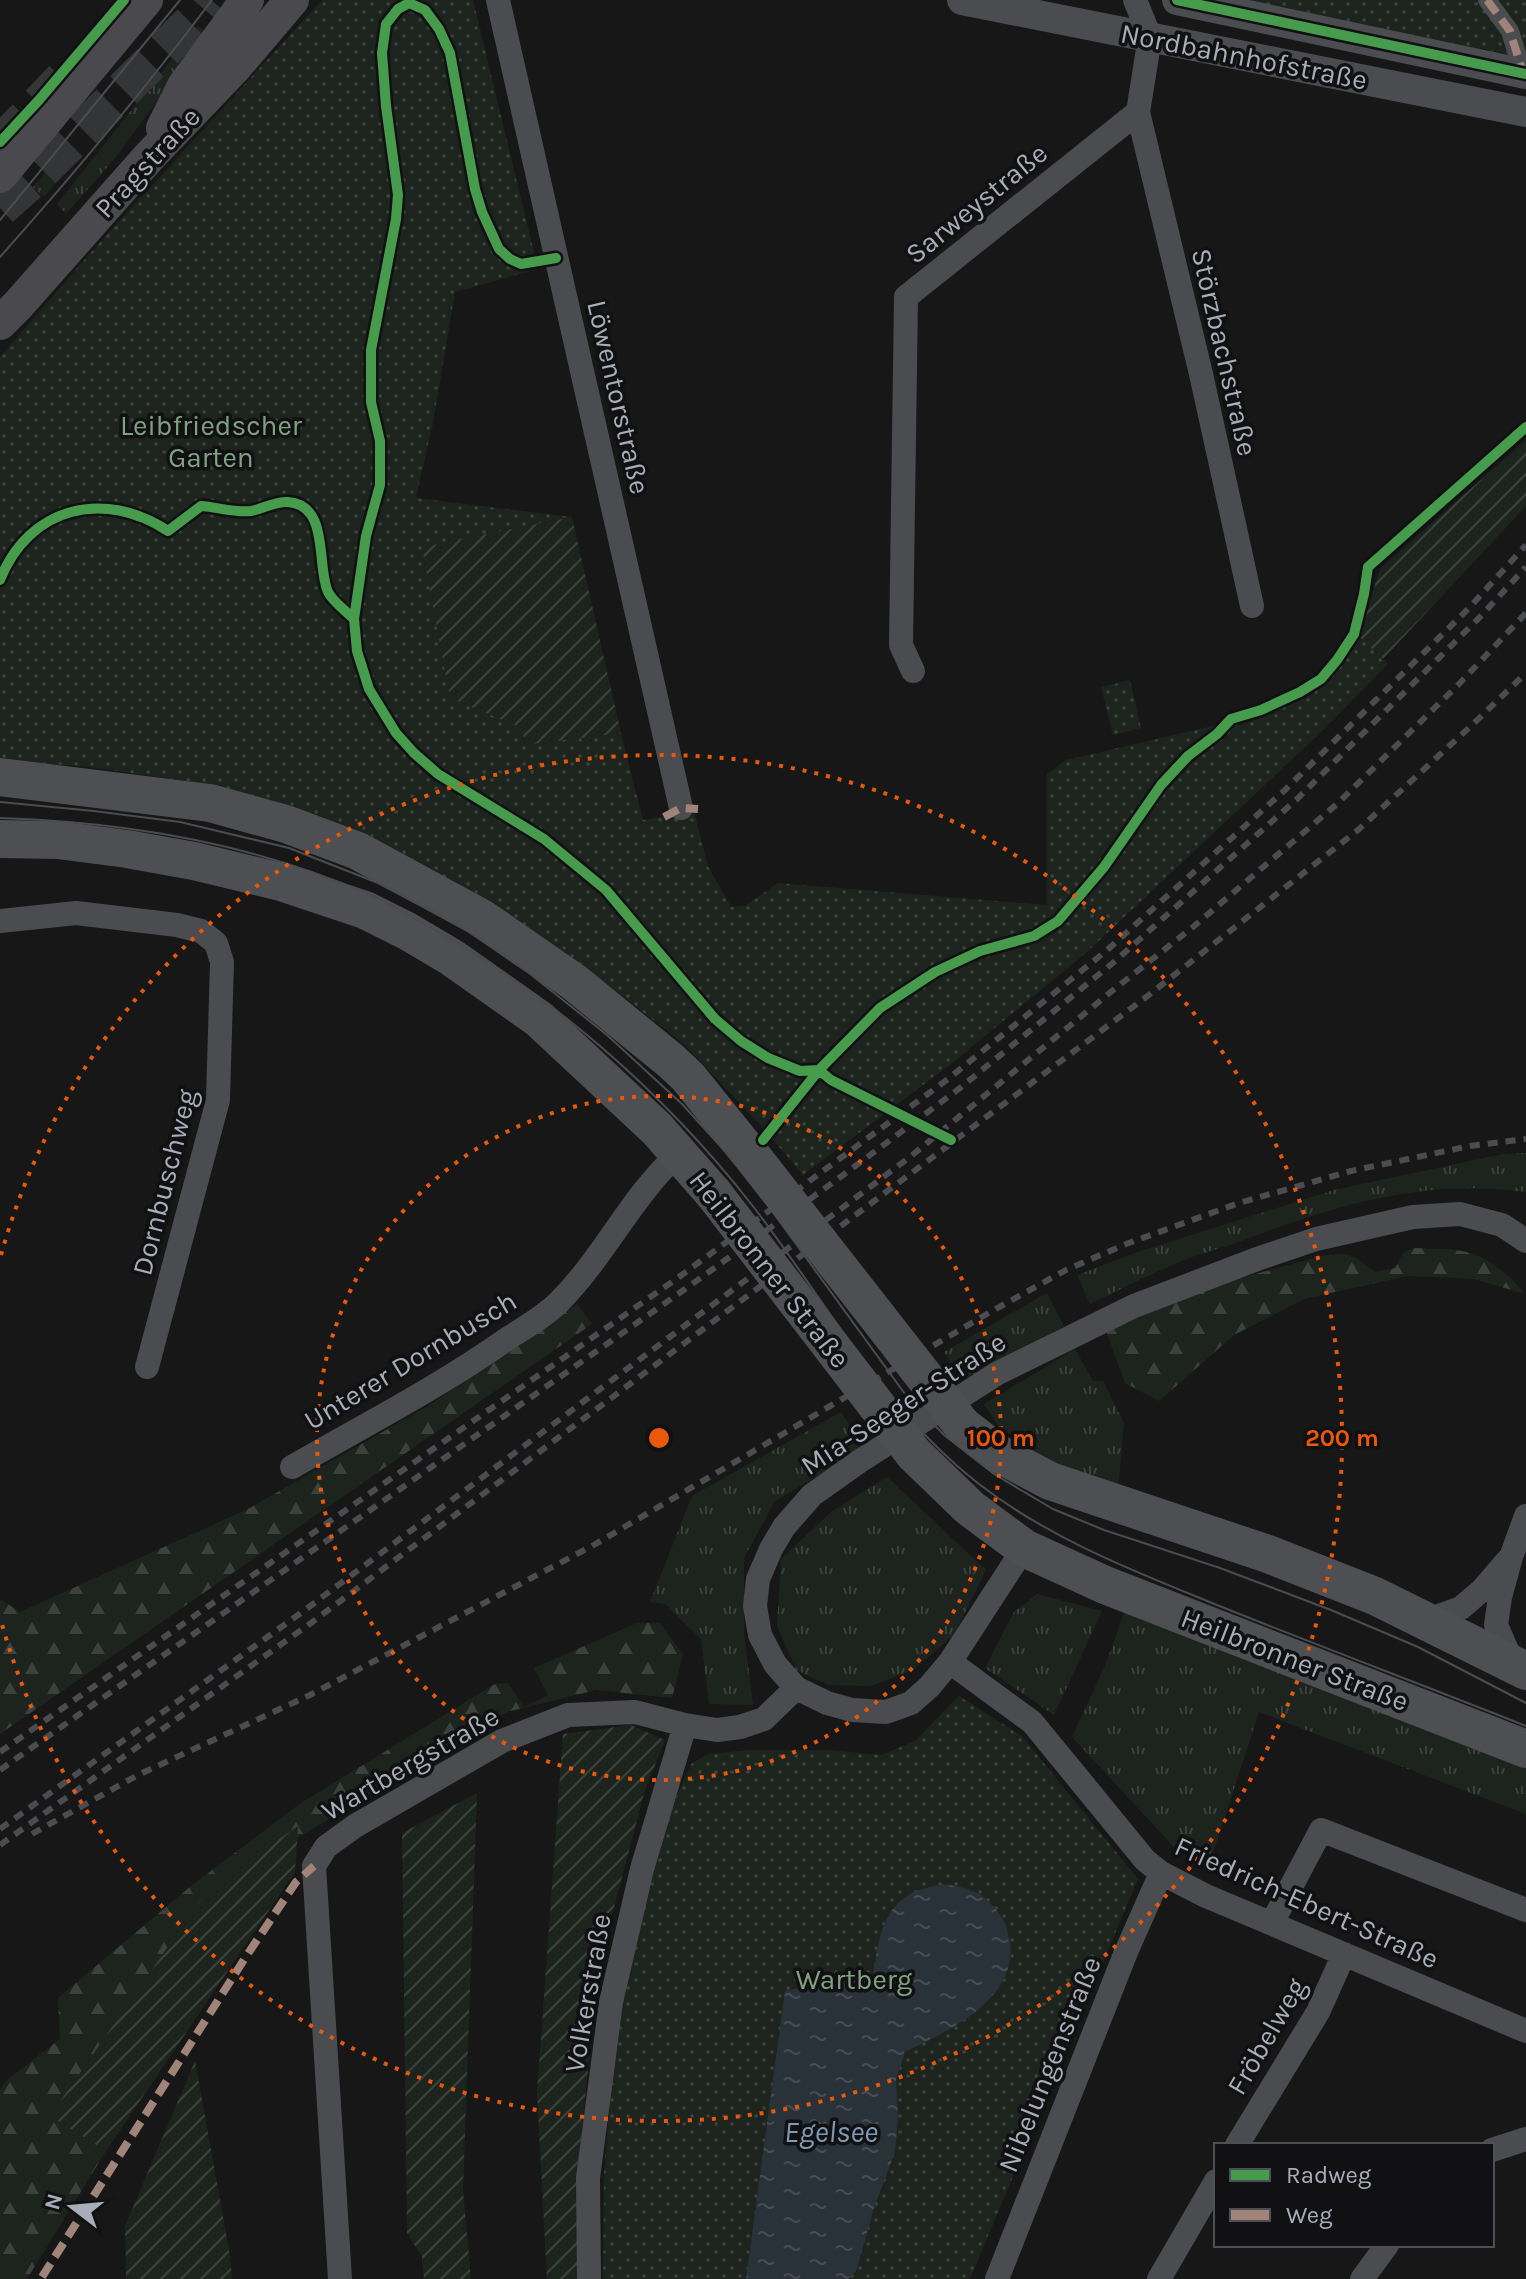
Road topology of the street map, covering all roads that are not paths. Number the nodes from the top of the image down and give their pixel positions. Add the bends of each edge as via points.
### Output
1 (146, 0) edge
2 (247, 0) edge
3 (292, 0) edge
4 (498, 0) edge
5 (962, 0) edge
6 (1135, 0) edge
7 (1177, 0) edge
8 (1487, 0) edge
9 (1150, 37) junction
10 (1525, 74) edge
11 (1138, 112) junction
12 (1526, 112) edge
13 (149, 157) junction
14 (0, 176) edge
15 (0, 323) edge
16 (1252, 606) dead end
17 (913, 671) dead end
18 (0, 777) edge
19 (681, 811) dead end
20 (0, 839) edge
21 (0, 921) edge
22 (678, 1154) junction
23 (1526, 1241) edge
24 (147, 1367) dead end
25 (292, 1467) dead end
26 (1526, 1516) edge
27 (1024, 1548) junction
28 (1511, 1557) junction
29 (1425, 1621) junction
30 (950, 1662) junction
31 (1520, 1669) edge
32 (796, 1688) junction
33 (685, 1725) junction
34 (1526, 1749) edge
35 (1161, 1873) junction
36 (1526, 1910) edge
37 (1272, 1923) junction
38 (1344, 1954) junction
39 (1526, 2031) edge
40 (1526, 2139) edge
41 (1238, 2143) edge
42 (1494, 2149) edge
43 (1214, 2184) edge
44 (1386, 2247) edge
45 (340, 2279) edge
46 (589, 2279) edge
47 (997, 2279) edge
48 (1159, 2279) edge
49 (1362, 2279) edge

1 - 14 main road
2 - 13 main road via 184,86
3 - 13 main road, Pragstraße
4 - 19 street, Löwentorstraße
5 - 9 street, Nordbahnhofstraße
6 - 9 street
7 - 10 street, Nordbahnhofstraße
8 - 10 street via 1510,31
9 - 11 street
9 - 12 street, Nordbahnhofstraße
11 - 16 street, Störzbachstraße
11 - 17 street, Sarweystraße via 906,297 901,645
13 - 15 main road, Pragstraße
18 - 29 main road, Heilbronner Straße, bridge via 210,803 286,824 358,851 483,919 574,982 688,1077 962,1425 999,1454 1050,1481 1268,1554
20 - 22 main road, Heilbronner Straße via 58,840 194,861 365,910 451,957 539,1019
21 - 24 street, Dornbuschweg via 76,913 177,925 201,931 216,943 222,962 218,1100
22 - 25 street, Unterer Dornbusch via 557,1305 469,1366
22 - 27 main road, Heilbronner Straße, bridge via 914,1454 970,1508
23 - 32 street, Mia-Seeger-Straße via 1502,1225 1460,1214 1413,1217 1345,1232 1134,1306 998,1373 812,1495 784,1527 758,1579 755,1606 760,1635
26 - 28 street
27 - 30 street, Mia-Seeger-Straße
27 - 34 main road, Heilbronner Straße via 1105,1585
28 - 29 street via 1461,1608
28 - 31 street via 1496,1625
29 - 31 main road, Heilbronner Straße
30 - 32 street, Mia-Seeger-Straße via 911,1703 886,1712 852,1710
30 - 35 street, Friedrich-Ebert-Straße via 1032,1722
32 - 33 street, Wartbergstraße via 764,1719 717,1730
33 - 45 street, Wartbergstraße via 635,1712 568,1715 502,1741 355,1826 326,1847 314,1866
33 - 46 street, Volkerstraße via 642,1869 611,2002 588,2178
35 - 37 street, Friedrich-Ebert-Straße
35 - 47 street, Nibelungenstraße
36 - 37 street via 1321,1830
37 - 38 street, Friedrich-Ebert-Straße
38 - 39 street, Friedrich-Ebert-Straße
38 - 41 street, Fröbelweg via 1318,2012
40 - 42 street
43 - 48 street
44 - 49 street

